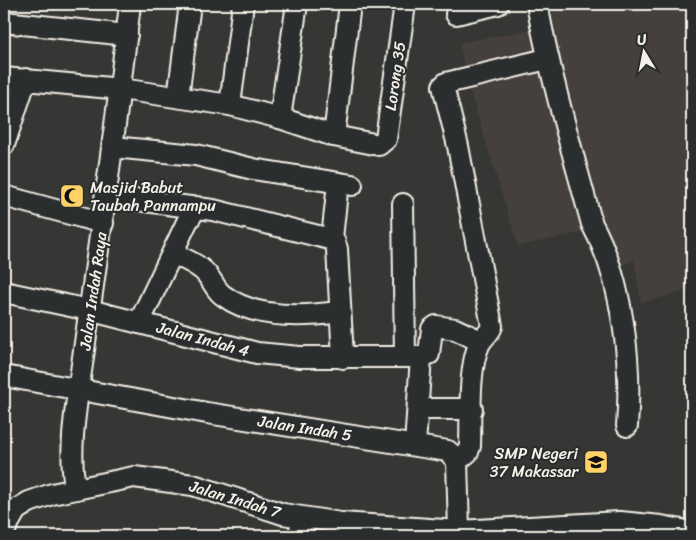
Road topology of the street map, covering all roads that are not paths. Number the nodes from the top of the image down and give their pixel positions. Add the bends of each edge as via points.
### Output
1 (130, 4) edge
2 (190, 4) edge
3 (243, 4) edge
4 (296, 4) edge
5 (350, 4) edge
6 (405, 4) edge
7 (498, 4) edge
8 (537, 4) edge
9 (456, 14) dead end
10 (4, 22) edge
11 (127, 35) junction
12 (547, 59) junction
13 (4, 78) edge
14 (26, 79) junction
15 (121, 89) junction
16 (178, 97) junction
17 (230, 105) junction
18 (280, 118) junction
19 (334, 136) junction
20 (4, 145) edge
21 (114, 147) junction
22 (4, 196) edge
23 (107, 196) junction
24 (403, 204) dead end
25 (197, 207) junction
26 (103, 223) junction
27 (332, 238) junction
28 (173, 253) junction
29 (4, 292) edge
30 (89, 310) junction
31 (339, 312) junction
32 (139, 323) junction
33 (481, 341) junction
34 (413, 357) junction
35 (343, 358) junction
36 (4, 376) edge
37 (78, 390) junction
38 (418, 409) junction
39 (472, 409) junction
40 (627, 426) dead end
41 (415, 445) junction
42 (455, 456) junction
43 (76, 490) junction
44 (4, 531) edge
45 (459, 531) junction
46 (674, 532) edge
47 (692, 532) edge

1 - 11 street, Jalan Indah Raya
2 - 16 street
3 - 17 street
4 - 18 street
5 - 19 street
6 - 19 street, Lorong 35 via 386,139 379,145
7 - 9 street
8 - 12 street
10 - 11 street
11 - 15 street, Jalan Indah Raya
12 - 33 street via 443,86 458,146 490,313 490,333
12 - 40 street via 592,224 601,239 619,305 626,338 629,380
13 - 14 street
14 - 15 street
14 - 20 street
15 - 16 street
15 - 21 street, Jalan Indah Raya
16 - 17 street
17 - 18 street
18 - 19 street
21 - 23 street, Jalan Indah Raya
21 - 27 street via 196,155 253,169 345,184
22 - 26 street
23 - 25 street
23 - 26 street, Jalan Indah Raya
24 - 34 street
25 - 27 street
25 - 28 street
26 - 30 street, Jalan Indah Raya
27 - 31 street via 337,249
28 - 31 street via 208,275 223,296 248,309 264,313
28 - 32 street
29 - 30 street, Jalan Indah 4
30 - 32 street, Jalan Indah 4
30 - 37 street, Jalan Indah Raya
31 - 35 street
32 - 35 street, Jalan Indah 4 via 257,354
33 - 34 street via 455,329 436,326 432,329 429,354
33 - 39 street via 475,362
34 - 35 street, Jalan Indah 4
34 - 38 street
36 - 37 street, Jalan Indah 5
37 - 41 street, Jalan Indah 5
37 - 43 street, Jalan Indah Raya via 72,466
38 - 39 street
38 - 41 street
39 - 42 street via 468,452
41 - 42 street, Jalan Indah 5 via 448,451
42 - 45 street
43 - 44 street, Jalan Indah 7 via 29,502 16,510
43 - 45 street, Jalan Indah 7 via 134,477 158,479 193,485 304,518 341,524
45 - 46 street, Jalan Indah 7 via 620,522
46 - 47 street, Jalan Indah 7

